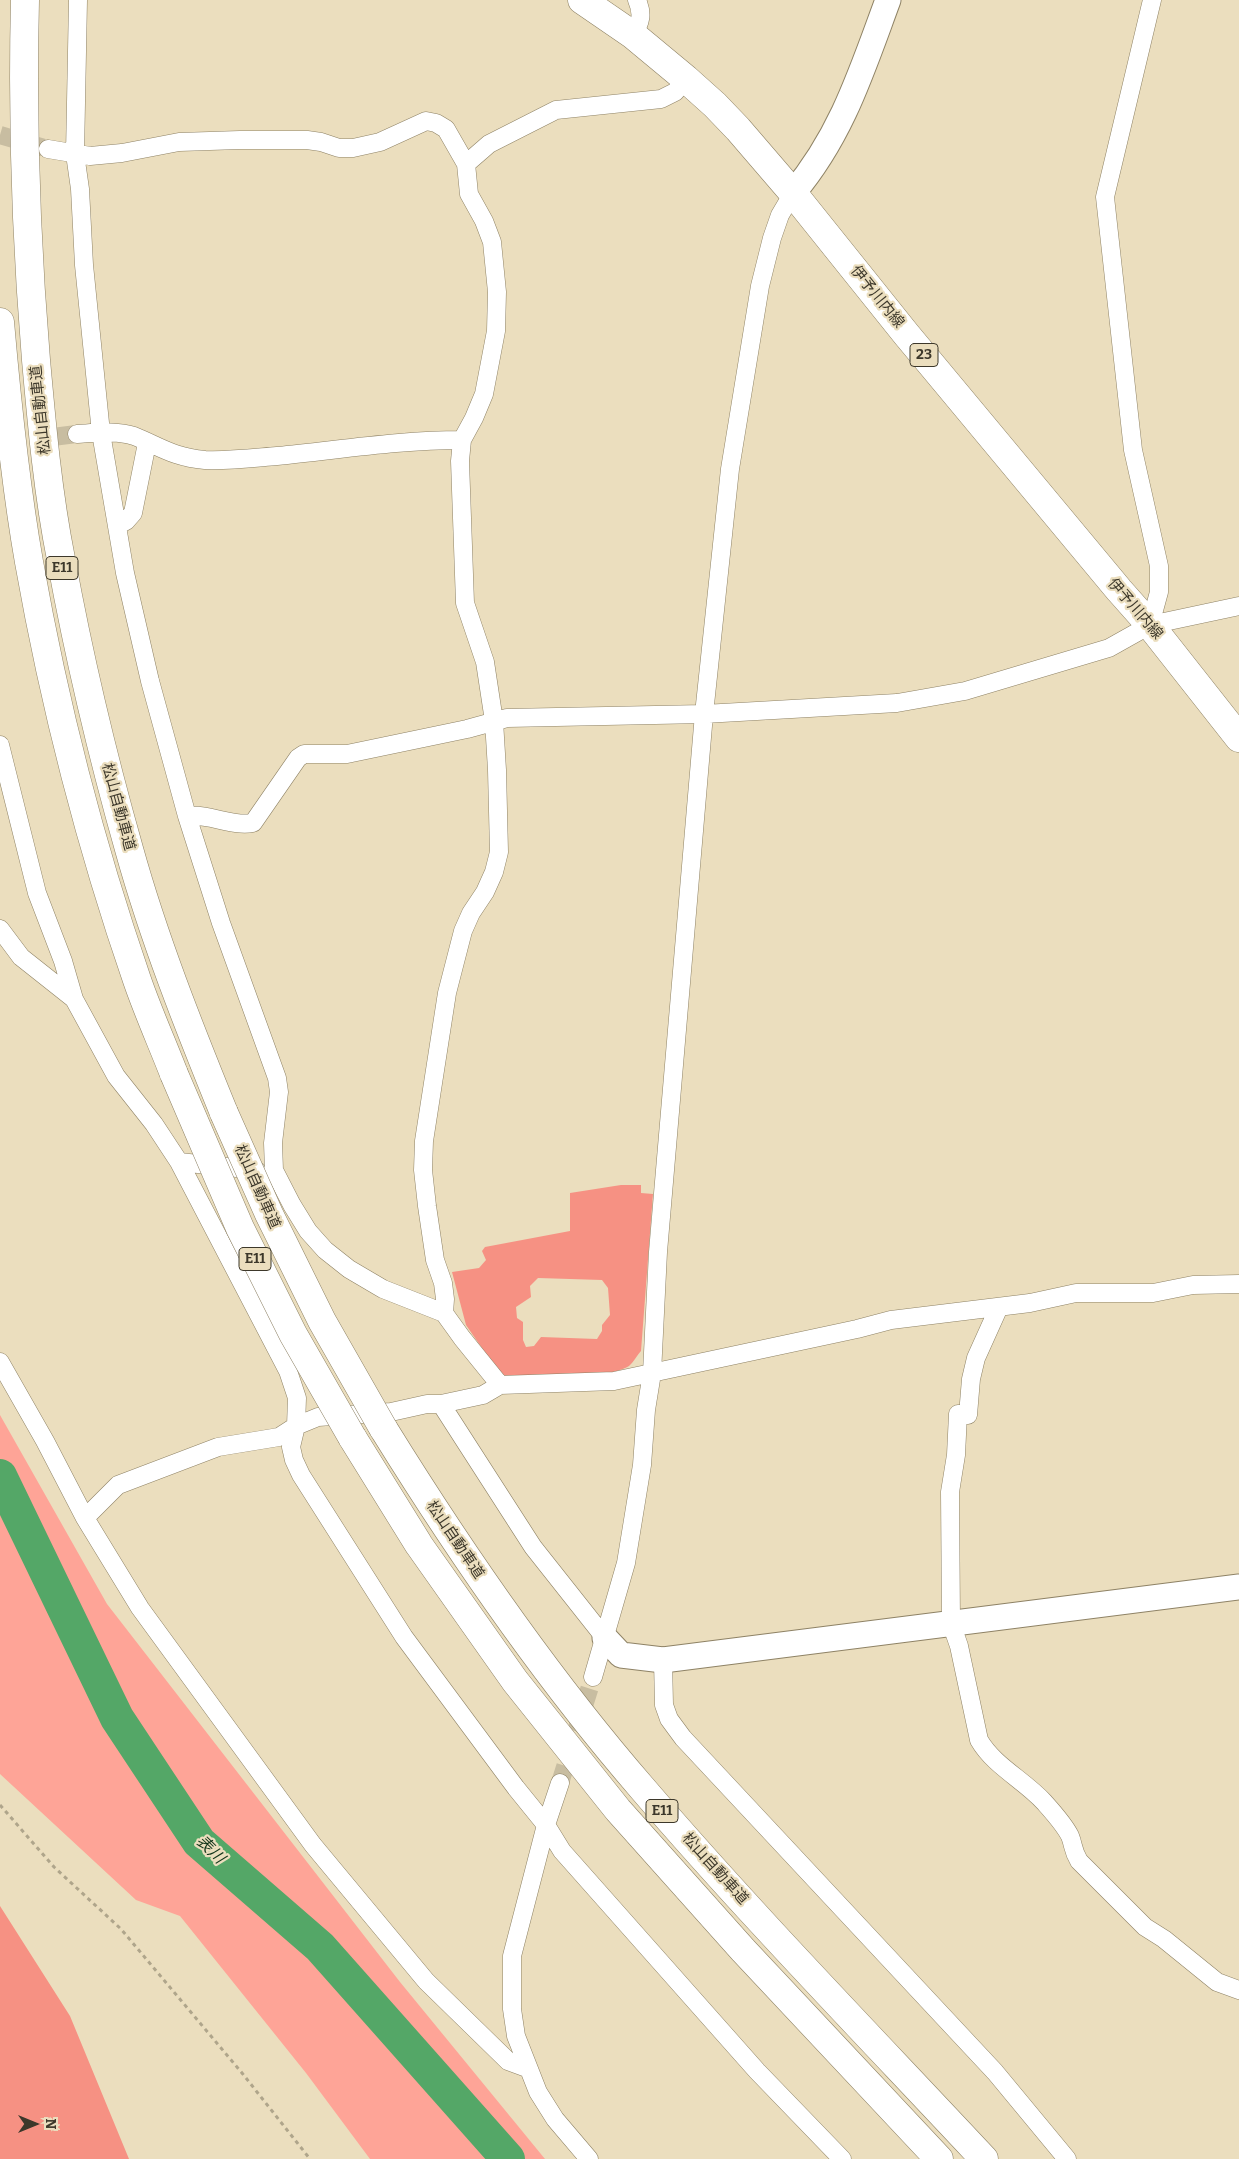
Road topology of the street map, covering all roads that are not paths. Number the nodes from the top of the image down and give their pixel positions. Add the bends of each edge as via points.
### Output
1 (25, 0) edge
2 (78, 0) edge
3 (582, 0) edge
4 (637, 0) edge
5 (888, 0) edge
6 (1152, 0) edge
7 (633, 35) junction
8 (686, 79) junction
9 (48, 149) tunnel mouth
10 (75, 154) junction
11 (466, 164) junction
12 (793, 194) junction
13 (0, 322) edge
14 (101, 433) junction
15 (77, 434) tunnel mouth
16 (462, 440) junction
17 (147, 443) junction
18 (117, 526) junction
19 (1239, 606) edge
20 (1150, 625) junction
21 (704, 714) junction
22 (494, 721) junction
23 (1239, 738) edge
24 (0, 745) edge
25 (187, 816) junction
26 (0, 929) edge
27 (74, 999) junction
28 (180, 1162) junction
29 (274, 1170) junction
30 (1238, 1289) edge
31 (999, 1307) junction
32 (444, 1313) junction
33 (0, 1362) edge
34 (652, 1373) junction
35 (500, 1385) junction
36 (441, 1404) junction
37 (296, 1426) junction
38 (85, 1518) junction
39 (1239, 1587) edge
40 (951, 1623) junction
41 (605, 1638) junction
42 (662, 1660) junction
43 (593, 1676) tunnel mouth
44 (560, 1783) tunnel mouth
45 (546, 1825) junction
46 (1239, 1990) edge
47 (528, 2068) junction
48 (589, 2159) edge
49 (842, 2159) edge
50 (940, 2159) edge
51 (984, 2159) edge
52 (1067, 2159) edge

1 - 51 main road, 松山自動車道 / E11, bridge via 23,80 28,262 41,422 60,557 91,705 130,852 169,969 224,1113 313,1303 383,1428 446,1528 539,1660 641,1787
2 - 10 street
3 - 7 main road, 伊予川内線 / 23
4 - 7 street via 641,22
5 - 12 street via 844,116 812,172
6 - 20 street via 1105,197 1133,450 1158,566 1159,592
7 - 8 main road, 伊予川内線 / 23
8 - 11 street via 675,92 661,99 556,110 490,144
8 - 12 main road, 伊予川内線 / 23 via 726,117
9 - 10 street
10 - 11 street via 109,155 180,142 307,140 353,148 380,142 426,120 446,129
10 - 14 street
11 - 16 street via 469,194 492,242 497,292 496,331 484,394
12 - 20 main road, 伊予川内線 / 23
12 - 21 street via 780,215 760,286 730,469
13 - 50 main road, 松山自動車道 / E11, bridge via 28,552 60,714 98,858 137,981 174,1074 240,1228 293,1334 419,1545 515,1681 618,1810 743,1950
14 - 15 street
14 - 17 street via 124,434
14 - 18 street
16 - 17 street via 396,442 231,460 182,456
16 - 22 street via 465,603 485,662
17 - 18 street via 133,513
18 - 25 street via 150,681
19 - 20 street
20 - 21 street via 1109,648 965,691 898,703
20 - 23 main road, 伊予川内線 / 23
21 - 22 street via 507,718
21 - 34 street via 658,1252
22 - 25 street via 347,754 304,754 253,823
22 - 32 street via 499,852 494,872 463,932 447,993 424,1141 427,1206 435,1260 443,1283
24 - 27 street via 37,893
25 - 29 street via 221,923 277,1078
26 - 27 street via 21,957
27 - 28 street via 116,1076
28 - 29 street
28 - 37 street via 288,1371 297,1398
29 - 32 street via 308,1231 325,1250 383,1289
30 - 31 street via 1193,1285 1153,1293 1076,1293
31 - 34 street via 891,1320
31 - 40 street via 976,1358 968,1414 958,1414 950,1492
32 - 35 street
33 - 38 street
34 - 35 street via 614,1381
34 - 41 street via 634,1519 626,1564
35 - 36 street via 483,1395
36 - 37 street via 391,1412 318,1417
36 - 41 street via 533,1547
37 - 38 street via 279,1437 223,1447 118,1485
37 - 45 street via 291,1447 301,1475 404,1637
38 - 47 street via 140,1608 313,1845 426,1981 508,2061
39 - 40 street
40 - 42 street
40 - 46 street via 979,1740 986,1752 1044,1802 1070,1836 1072,1849 1079,1861 1145,1927 1164,1938 1217,1982
41 - 42 street via 621,1655
41 - 43 street
42 - 52 street via 664,1705 668,1719 683,1738 995,2072
44 - 45 street
45 - 47 street via 512,1956 512,2009 516,2036
45 - 49 street via 568,1859 757,2071
47 - 48 street via 555,2119

